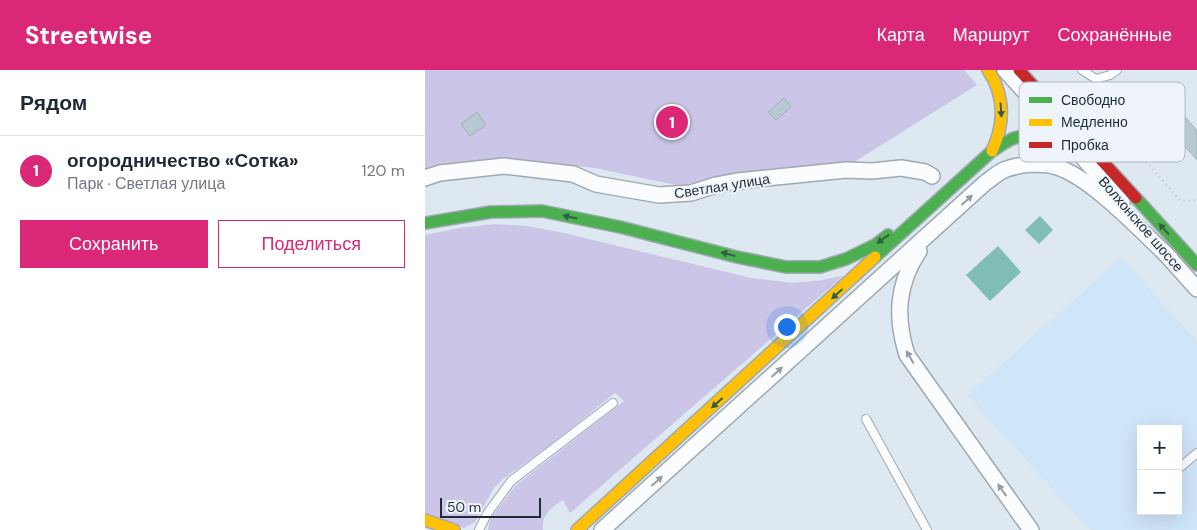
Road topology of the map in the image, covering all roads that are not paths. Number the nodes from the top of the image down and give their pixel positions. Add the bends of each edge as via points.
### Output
1 (988, 70) edge
2 (1005, 70) edge
3 (1019, 70) edge
4 (1082, 70) edge
5 (1117, 70) edge
6 (1030, 82) edge
7 (1019, 86) edge
8 (1019, 136) edge
9 (992, 152) junction
10 (1086, 162) edge
11 (1104, 162) edge
12 (932, 176) dead end
13 (425, 178) edge
14 (938, 202) junction
15 (425, 223) edge
16 (931, 233) junction
17 (1169, 258) junction
18 (1197, 265) edge
19 (1197, 289) edge
20 (613, 403) dead end
21 (866, 419) dead end
22 (1197, 452) edge
23 (1182, 465) edge
24 (425, 520) edge
25 (454, 530) edge
26 (479, 530) edge
27 (577, 530) edge
28 (602, 530) edge
29 (927, 530) edge
30 (1031, 530) edge

1 -> 9 main road via 999,93 1001,111 1001,131
2 - 7 street, Волхонское шоссе
3 - 6 main road, Волхонское шоссе
4 - 5 lane via 1096,79
8 - 9 main road
9 - 14 main road
10 - 17 street, Волхонское шоссе
18 -> 11 main road, Волхонское шоссе
12 - 13 street, Светлая улица via 901,168 846,170 737,181 691,194 659,194 596,184 573,174 504,166 440,173
14 -> 15 main road via 875,245 820,267 786,267 761,262 542,211 491,212
14 -> 27 main road
16 -> 17 street via 1003,170 1043,165 1057,167 1101,194
28 -> 16 street
30 -> 16 street via 907,355 901,335 901,297 909,266
17 - 19 street, Волхонское шоссе
20 - 26 lane via 511,481
21 - 29 lane
22 - 23 lane
24 - 25 main road

